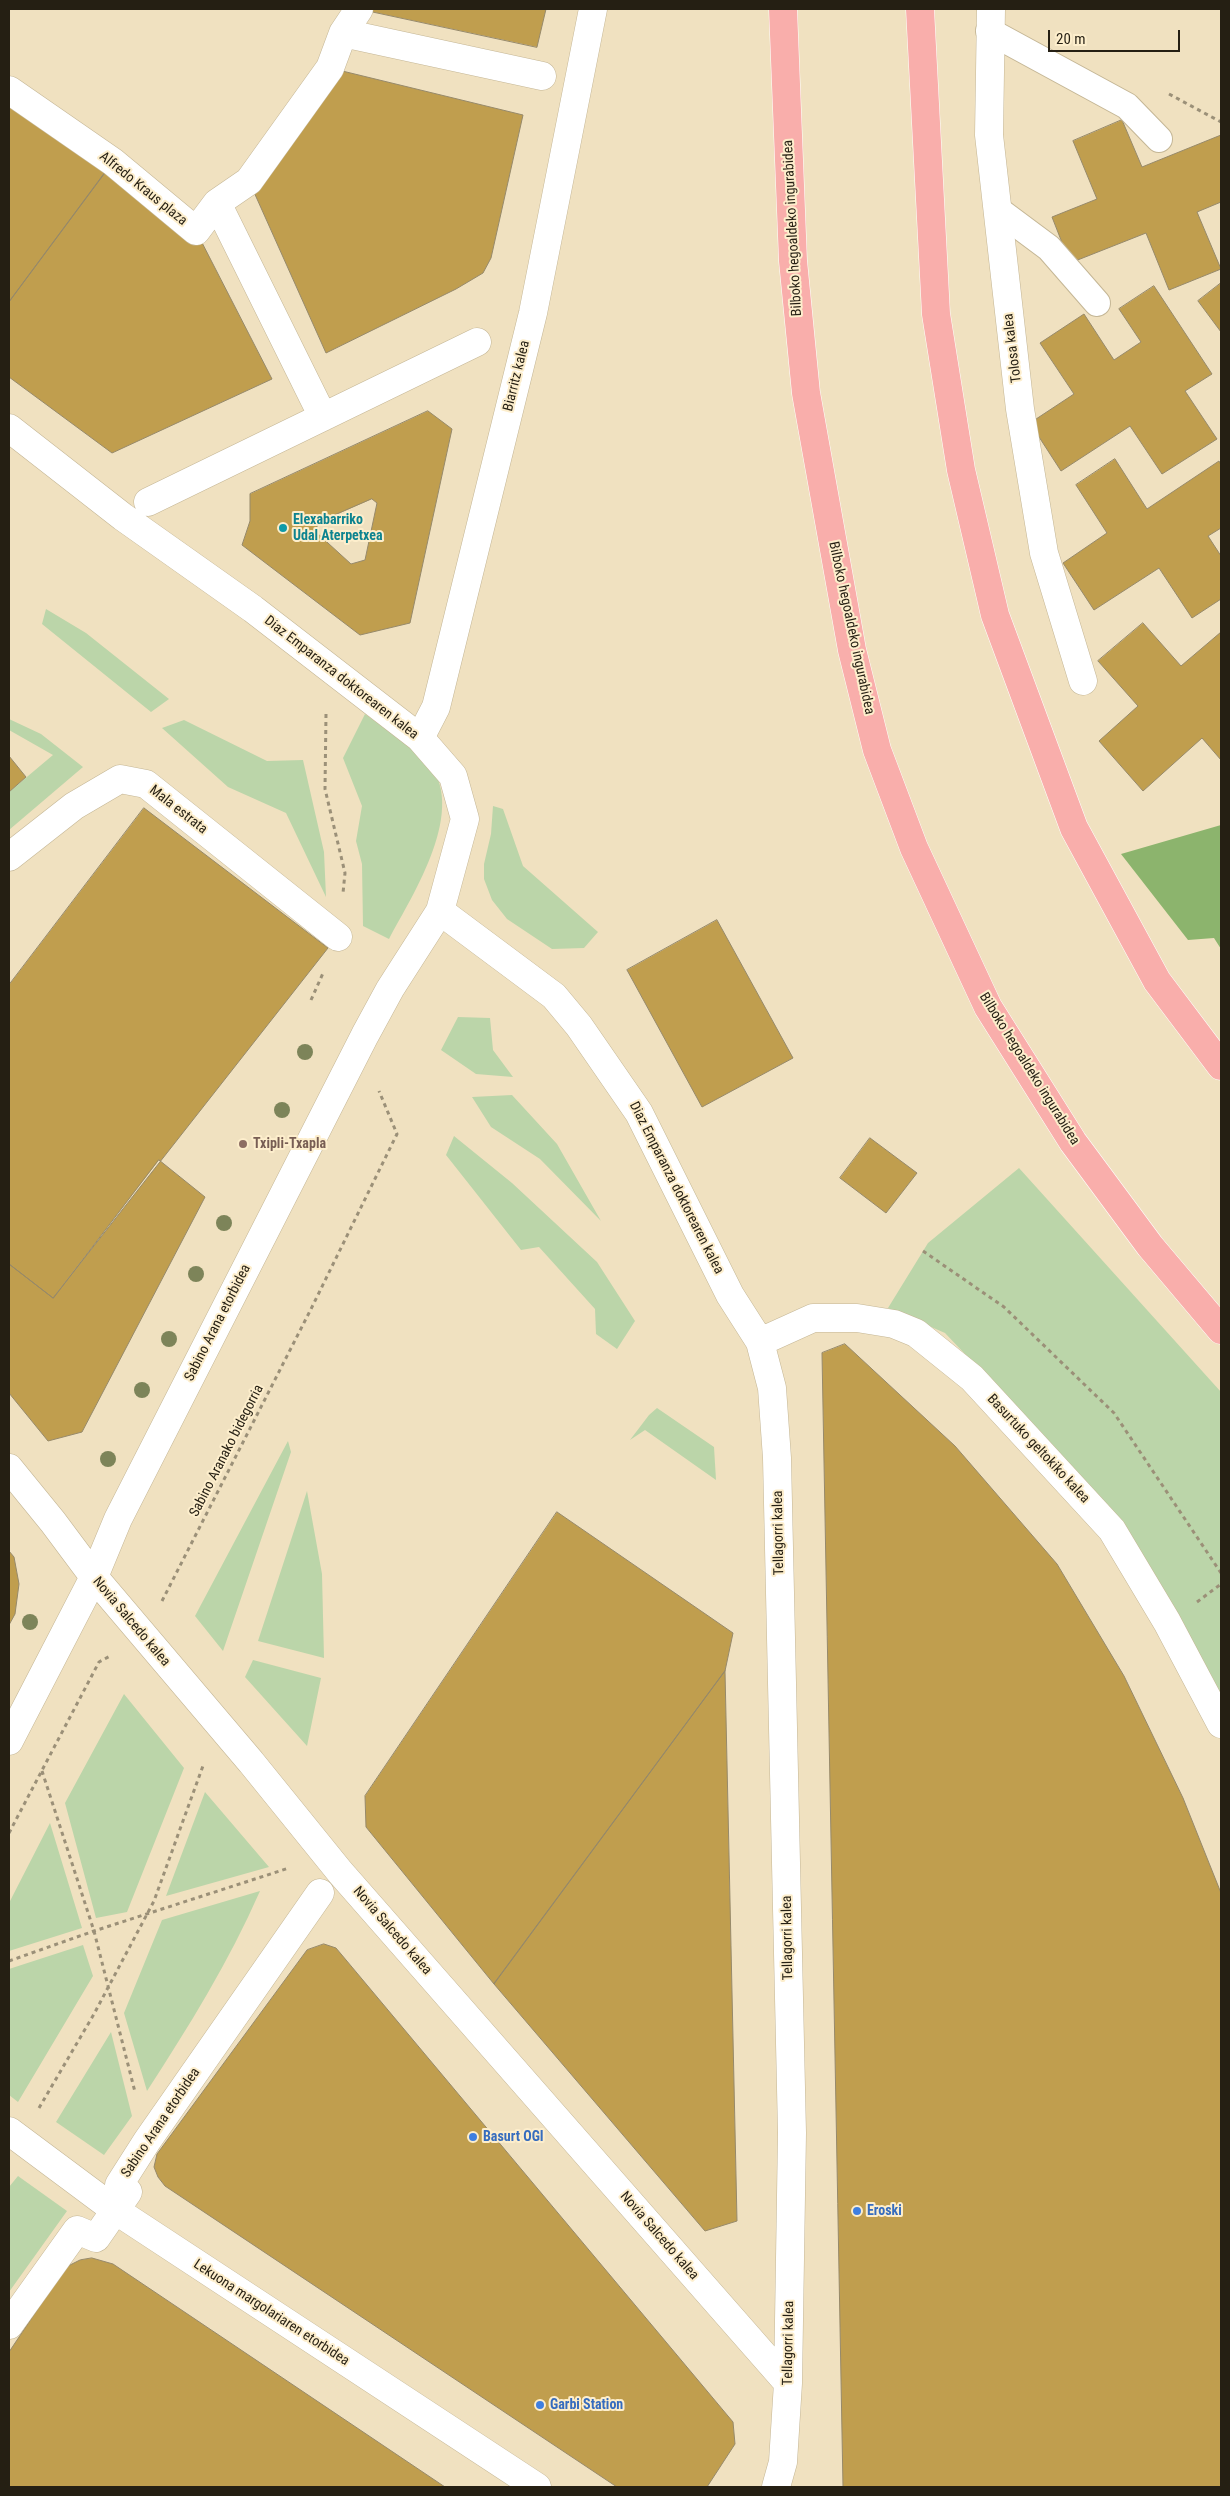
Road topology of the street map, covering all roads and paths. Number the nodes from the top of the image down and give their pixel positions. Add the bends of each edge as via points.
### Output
1 (359, 9) edge
2 (593, 9) edge
3 (782, 9) edge
4 (920, 9) edge
5 (990, 20) edge
6 (343, 34) junction
7 (542, 76) dead end
8 (9, 90) edge
9 (1159, 139) dead end
10 (217, 203) junction
11 (998, 210) junction
12 (1097, 303) dead end
13 (477, 342) dead end
14 (323, 417) junction
15 (9, 428) edge
16 (148, 502) dead end
17 (1083, 681) dead end
18 (346, 682) junction
19 (420, 738) junction
20 (9, 857) edge
21 (440, 911) junction
22 (338, 937) junction
23 (311, 1000) dead end
24 (351, 1064) junction
25 (1221, 1066) edge
26 (923, 1251) dead end
27 (1221, 1330) edge
28 (760, 1342) junction
29 (772, 1388) joint
30 (9, 1468) edge
31 (1221, 1573) edge
32 (94, 1577) junction
33 (142, 1635) junction
34 (218, 1723) junction
35 (1221, 1724) edge
36 (9, 1741) edge
37 (42, 1771) junction
38 (9, 1833) edge
39 (320, 1893) joint
40 (148, 1913) junction
41 (94, 1931) junction
42 (9, 1961) edge
43 (110, 1986) junction
44 (14, 2135) edge
45 (147, 2141) junction
46 (115, 2210) junction
47 (9, 2325) edge
48 (788, 2383) junction
49 (537, 2487) edge
50 (776, 2487) edge

1 - 6 street, Alfredo Kraus plaza
2 - 19 street, Biarritz kalea via 532,313 436,707
3 - 27 highway, Bilboko hegoaldeko ingurabidea via 793,261 806,393 852,650 877,750 914,848 988,1007 1073,1142 1150,1246
4 - 25 highway via 936,314 961,470 994,615 1074,828 1156,981
5 - 9 lane via 1127,106
5 - 11 street, Tolosa kalea via 988,135
6 - 7 street
6 - 10 street, Alfredo Kraus plaza via 330,68 249,180
8 - 10 street, Alfredo Kraus plaza via 113,162 196,231
10 - 14 street
11 - 12 lane via 1049,248
11 - 17 street, Tolosa kalea via 1020,409 1044,553
13 - 14 street
14 - 16 street
15 - 18 street, Diaz Emparanza doktorearen kalea
18 - 19 street, Diaz Emparanza doktorearen kalea
18 - 22 path via 326,710 325,789 346,873
19 - 21 street, Diaz Emparanza doktorearen kalea via 453,776 465,818
20 - 22 street, Mala estrata via 74,806 120,779 146,784
21 - 24 street, Sabino Arana etorbidea via 390,989
21 - 28 street, Diaz Emparanza doktorearen kalea via 554,996 580,1026 640,1113 730,1295
22 - 23 path
24 - 32 street, Sabino Arana etorbidea via 118,1519
24 - 33 path, Sabino Aranako bidegorria via 373,1076 396,1134 177,1576
26 - 31 path via 1004,1307 1114,1413
28 - 29 street, Diaz Emparanza doktorearen kalea
28 - 35 street, Basurtuko geltokiko kalea via 813,1318 857,1318 894,1324 916,1333 972,1378 1112,1530 1167,1622
29 - 48 street, Tellagorri kalea via 777,1458 792,2134
30 - 32 street, Novia Salcedo kalea
32 - 33 street, Novia Salcedo kalea
32 - 36 street, Sabino Arana etorbidea
33 - 34 street, Novia Salcedo kalea
33 - 37 path, Sabino Aranako bidegorria via 99,1662
34 - 40 path
34 - 48 street, Novia Salcedo kalea via 340,1872
37 - 38 path, Sabino Aranako bidegorria
37 - 41 path
39 - 40 path via 294,1866
39 - 45 street, Sabino Arana etorbidea
40 - 41 path
40 - 43 path
41 - 42 path
41 - 43 path
43 - 44 path
43 - 45 path
44 - 46 street, Lekuona margolariaren etorbidea
45 - 46 street, Sabino Arana etorbidea via 119,2186 128,2192
46 - 47 street, Sabino Arana etorbidea via 96,2238 77,2230
46 - 49 street, Lekuona margolariaren etorbidea
48 - 50 street, Tellagorri kalea via 783,2462

